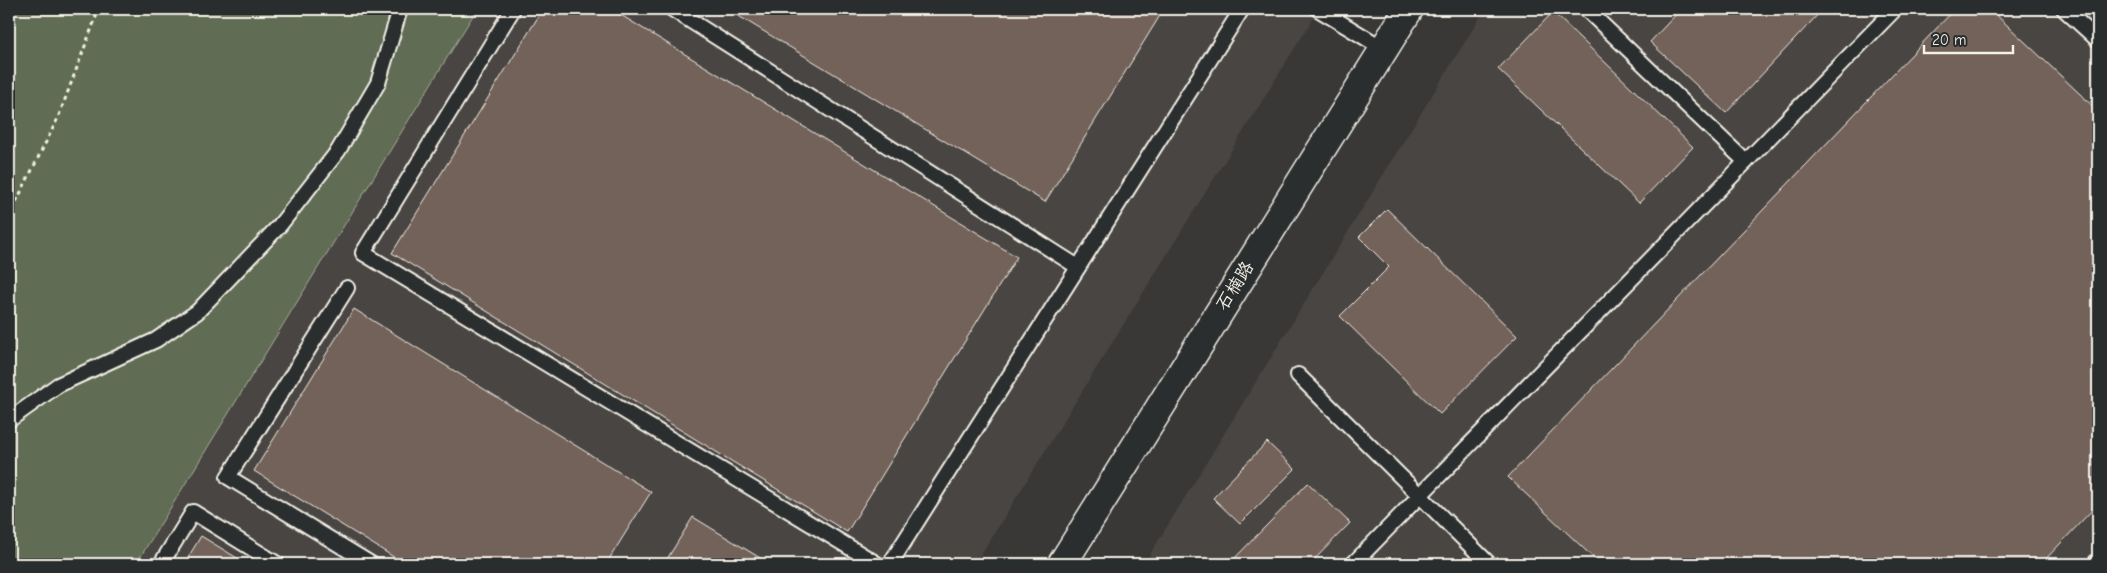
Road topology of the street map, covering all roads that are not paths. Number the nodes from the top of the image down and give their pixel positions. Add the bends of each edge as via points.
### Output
1 (400, 9) edge
2 (513, 9) edge
3 (672, 9) edge
4 (1242, 9) edge
5 (1318, 9) edge
6 (1409, 9) edge
7 (1586, 9) edge
8 (1895, 9) edge
9 (2064, 9) edge
10 (2098, 40) edge
11 (1384, 49) junction
12 (1746, 162) junction
13 (1078, 267) junction
14 (347, 288) dead end
15 (1298, 375) dead end
16 (9, 420) edge
17 (1420, 496) junction
18 (2098, 560) edge
19 (161, 564) edge
20 (277, 564) edge
21 (371, 564) edge
22 (878, 564) edge
23 (890, 564) edge
24 (1062, 564) edge
25 (1353, 564) edge
26 (1489, 564) edge
27 (2094, 564) edge

1 - 16 lane via 378,83 338,151 274,231 197,312 156,340 58,385
2 - 22 lane via 363,253
3 - 13 lane
4 - 13 lane
5 - 11 lane
6 - 11 street, 石楠路
7 - 12 lane
8 - 12 lane
9 - 10 lane
11 - 24 street, 石楠路
12 - 17 lane
13 - 23 lane
14 - 21 lane via 228,477
15 - 17 lane
17 - 25 lane
17 - 26 lane
18 - 27 lane
19 - 20 lane via 193,512

